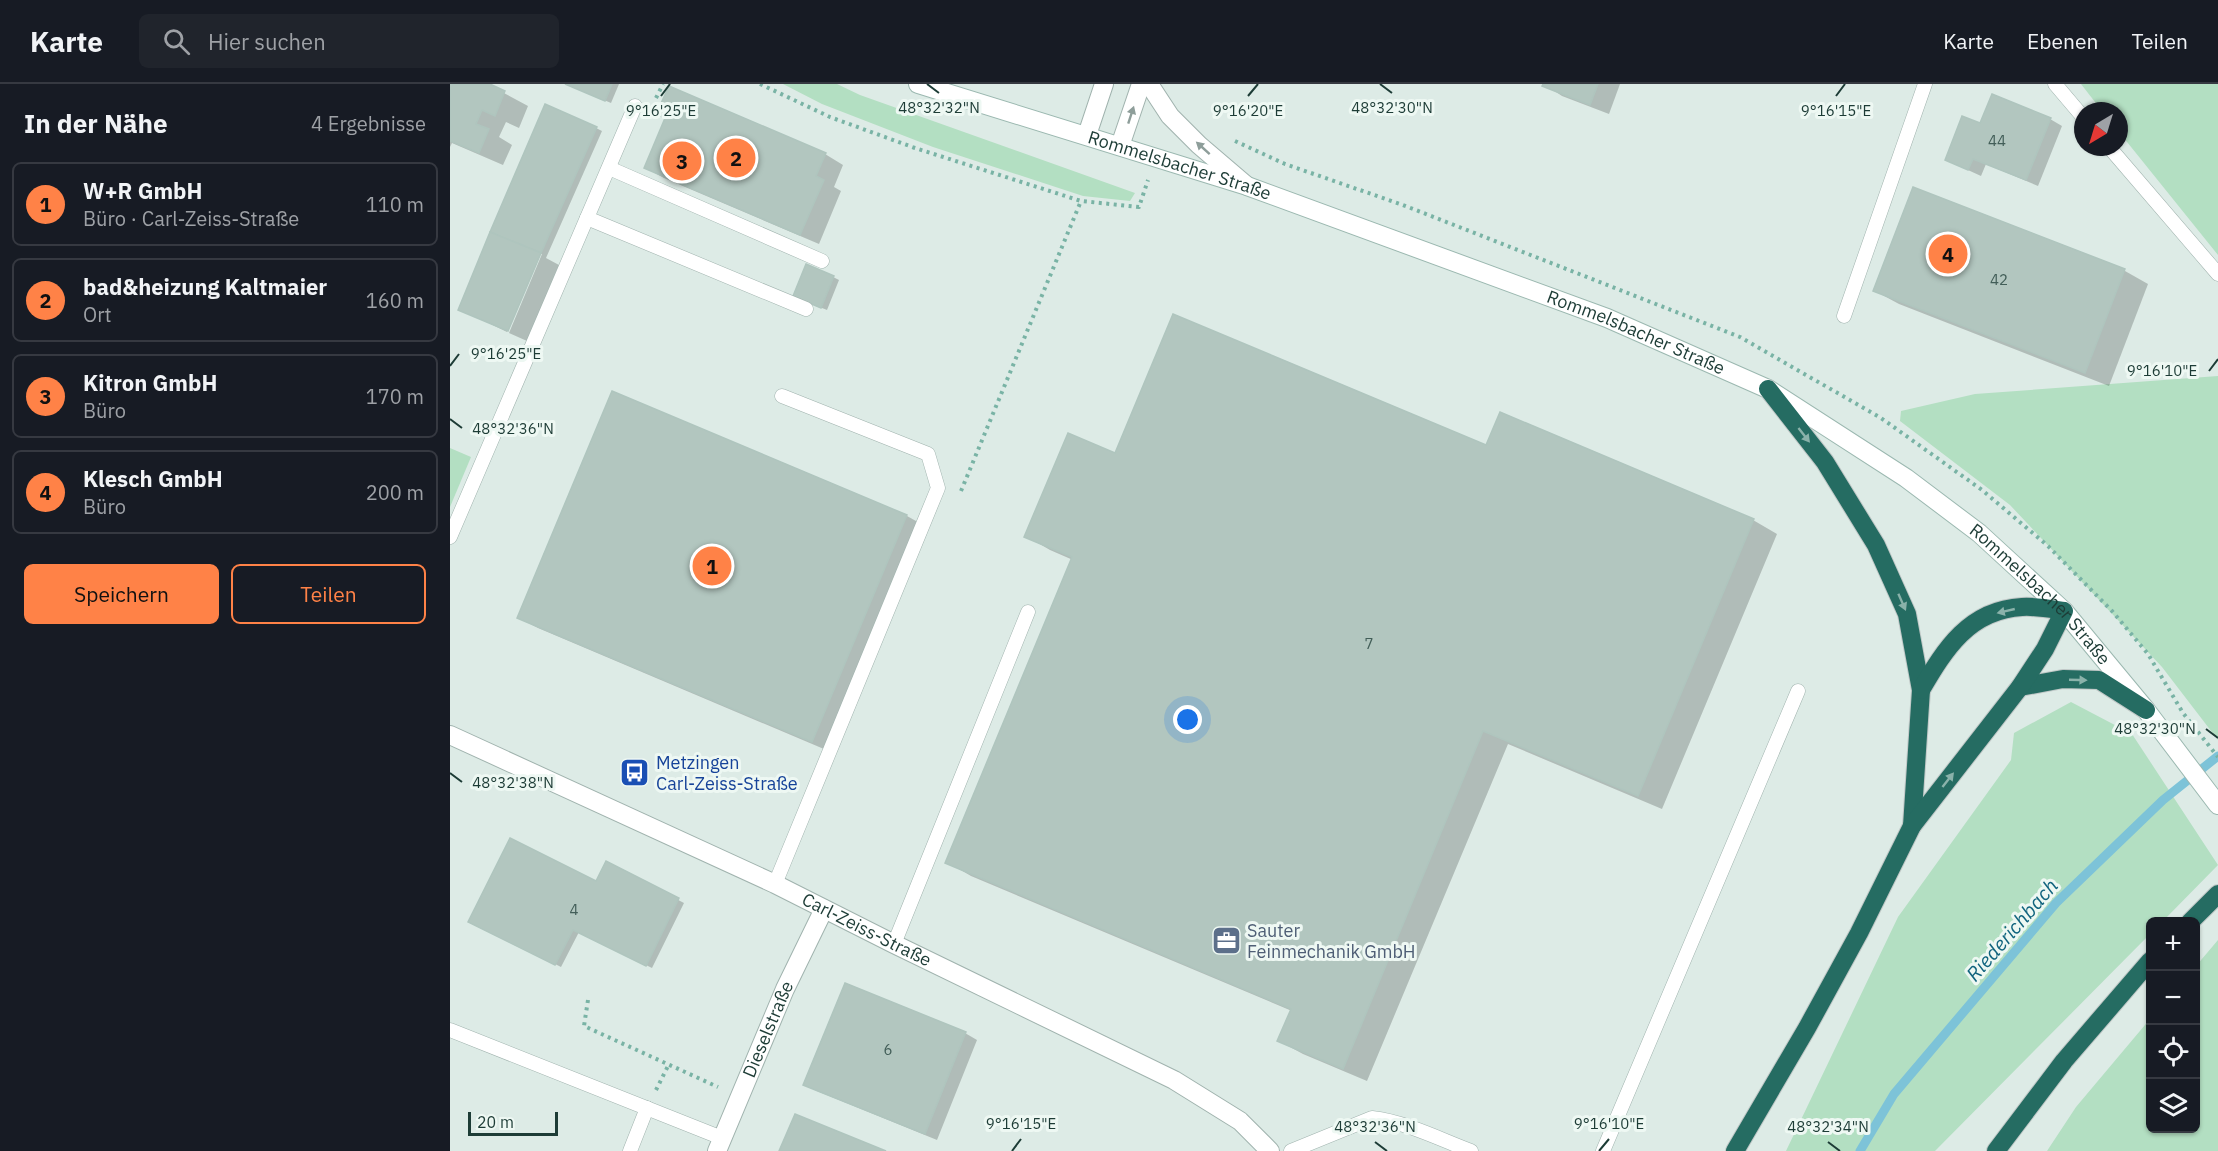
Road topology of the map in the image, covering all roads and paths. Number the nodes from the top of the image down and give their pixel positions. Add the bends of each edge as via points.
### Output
1 (760, 84) edge
2 (918, 84) edge
3 (1104, 84) edge
4 (1141, 84) edge
5 (1149, 84) edge
6 (1925, 84) edge
7 (2055, 84) edge
8 (635, 106) dead end
9 (2074, 106) edge
10 (1087, 135) junction
11 (1120, 146) junction
12 (2117, 156) edge
13 (1155, 158) junction
14 (609, 168) junction
15 (1247, 186) junction
16 (587, 218) junction
17 (822, 261) dead end
18 (2218, 274) edge
19 (806, 309) dead end
20 (1844, 316) dead end
21 (1767, 389) junction
22 (782, 396) dead end
23 (450, 537) edge
24 (2064, 610) junction
25 (1028, 612) dead end
26 (2020, 687) junction
27 (1921, 690) junction
28 (1798, 691) dead end
29 (2146, 710) junction
30 (450, 735) edge
31 (2212, 750) dead end
32 (2218, 758) edge
33 (2218, 805) edge
34 (1912, 826) junction
35 (775, 884) junction
36 (2218, 894) edge
37 (824, 909) junction
38 (2194, 917) edge
39 (894, 944) junction
40 (2146, 967) edge
41 (588, 1000) dead end
42 (450, 1030) edge
43 (739, 1098) junction
44 (647, 1108) junction
45 (2007, 1135) junction
46 (720, 1144) edge
47 (630, 1151) edge
48 (1270, 1151) edge
49 (1291, 1151) edge
50 (1471, 1151) edge
51 (1603, 1151) edge
52 (1735, 1151) edge
53 (1983, 1151) edge
54 (1996, 1151) edge

1 - 13 path via 830,117 915,148 1081,201 1138,207
2 - 10 main road, Rommelsbacher Straße
3 - 10 main road
11 -> 4 main road
15 -> 5 main road via 1170,116
6 - 20 lane
7 - 9 lane
8 - 14 lane
10 - 11 main road, Rommelsbacher Straße
11 - 13 main road, Rommelsbacher Straße
12 - 18 lane
13 - 15 main road, Rommelsbacher Straße
14 - 16 lane
14 - 17 lane
15 - 21 main road, Rommelsbacher Straße via 1607,318
16 - 19 lane
16 - 23 lane
21 - 24 main road, Rommelsbacher Straße via 1906,478 1979,533
21 -> 27 highway via 1825,462 1876,545 1907,614
22 - 35 lane via 928,454 938,488
24 - 26 highway
24 -> 27 highway via 2022,607 1968,625 1943,654
24 - 29 main road, Rommelsbacher Straße
25 - 39 lane
26 -> 29 highway via 2063,679 2098,680
34 -> 26 highway
27 - 34 highway
28 - 51 lane
29 - 33 main road, Rommelsbacher Straße
30 - 35 main road, Carl-Zeiss-Straße
31 - 32 path
34 - 52 highway via 1854,944
35 - 37 main road, Carl-Zeiss-Straße
36 - 38 highway
37 - 39 main road, Carl-Zeiss-Straße
37 - 43 main road, Dieselstraße
39 - 48 main road, Carl-Zeiss-Straße via 1174,1080 1240,1121
40 - 45 highway via 2064,1060
41 - 43 path via 584,1026
42 - 44 lane
43 - 46 main road, Dieselstraße
44 - 46 lane
44 - 47 lane
45 - 53 highway
45 - 54 highway
49 - 50 lane via 1372,1118

